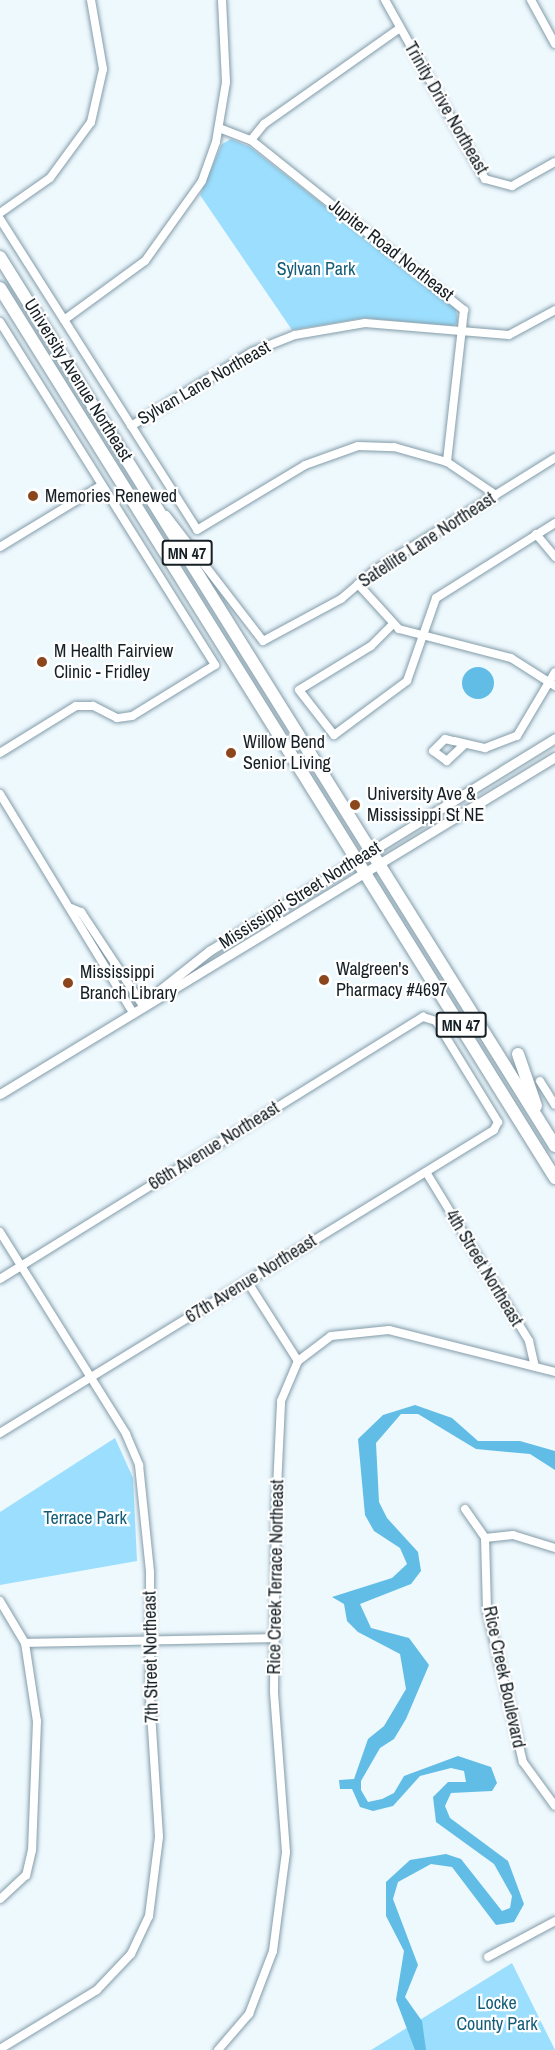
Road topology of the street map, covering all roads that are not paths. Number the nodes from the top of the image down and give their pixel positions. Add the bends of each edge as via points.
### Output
1 (91, 0) edge
2 (222, 0) edge
3 (385, 0) edge
4 (531, 0) edge
5 (400, 28) junction
6 (555, 44) edge
7 (219, 128) junction
8 (251, 140) junction
9 (555, 162) edge
10 (0, 213) edge
11 (0, 219) edge
12 (0, 257) edge
13 (0, 288) edge
14 (555, 310) edge
15 (64, 320) junction
16 (0, 322) edge
17 (464, 334) junction
18 (131, 426) junction
19 (555, 458) edge
20 (447, 462) junction
21 (102, 485) junction
22 (496, 495) junction
23 (157, 506) junction
24 (555, 523) edge
25 (536, 534) junction
26 (0, 547) edge
27 (555, 557) edge
28 (358, 584) junction
29 (392, 625) junction
30 (421, 636) junction
31 (555, 672) edge
32 (552, 684) edge
33 (555, 738) edge
34 (465, 744) dead end
35 (0, 753) edge
36 (555, 757) edge
37 (0, 794) edge
38 (373, 850) junction
39 (358, 858) junction
40 (382, 864) junction
41 (367, 873) junction
42 (71, 908) junction
43 (142, 1004) junction
44 (132, 1011) junction
45 (518, 1054) dead end
46 (540, 1081) dead end
47 (0, 1094) edge
48 (555, 1105) edge
49 (498, 1122) joint
50 (543, 1127) junction
51 (555, 1146) edge
52 (426, 1172) junction
53 (555, 1178) edge
54 (0, 1232) edge
55 (21, 1266) junction
56 (0, 1279) edge
57 (247, 1281) junction
58 (298, 1361) junction
59 (535, 1366) junction
60 (555, 1372) edge
61 (92, 1377) junction
62 (0, 1433) edge
63 (465, 1509) dead end
64 (485, 1538) junction
65 (555, 1548) edge
66 (0, 1601) edge
67 (275, 1638) junction
68 (150, 1640) junction
69 (25, 1643) junction
70 (555, 1806) edge
71 (0, 1899) edge
72 (555, 1921) edge
73 (488, 1958) dead end
74 (0, 2049) edge
75 (218, 2050) edge

1 - 10 street via 103,69 91,122 50,178
2 - 7 street via 226,82
3 - 5 street, Trinity Drive Northeast
4 - 6 street
5 - 8 street via 264,124
5 - 9 street, Trinity Drive Northeast via 485,179 512,186
7 - 8 street, Jupiter Road Northeast
7 - 15 street via 202,181 163,241 129,276
8 - 17 street, Jupiter Road Northeast via 458,302 464,310
11 - 15 street
12 - 23 main road, University Avenue Northeast / MN 47
13 - 39 main road, University Avenue Northeast / MN 47
14 - 17 street, Sylvan Lane Northeast via 509,335
15 - 18 street
16 - 21 street
17 - 18 street, Sylvan Lane Northeast via 365,323 295,335 242,357
17 - 20 street, Jupiter Road Northeast
18 - 20 street via 197,530 339,450 394,447
19 - 22 street, Satellite Lane Northeast
20 - 22 street
21 - 26 street
21 - 35 street via 214,665 132,716 117,718 93,706 76,706
22 - 28 street, Satellite Lane Northeast
23 - 28 street, Satellite Lane Northeast via 216,575 259,639 270,640
23 - 38 main road, University Avenue Northeast / MN 47
24 - 25 street
25 - 27 street
25 - 30 street via 436,598
28 - 29 street
29 - 30 street
29 - 30 street via 371,646 300,690 334,735 407,681
30 - 32 street via 511,658
31 - 32 street
32 - 34 street via 517,736 495,746
33 - 38 street, Mississippi Street Northeast
36 - 40 street, Mississippi Street Northeast
37 - 42 street
38 - 39 street, Mississippi Street Northeast
38 - 40 main road, University Avenue Northeast / MN 47
39 - 41 main road, University Avenue Northeast / MN 47
39 - 43 street, Mississippi Street Northeast via 208,951
40 - 41 street, Mississippi Street Northeast
40 - 50 main road, University Avenue Northeast / MN 47
41 - 43 street, Mississippi Street Northeast
41 - 53 main road, University Avenue Northeast / MN 47
42 - 43 street via 81,912
42 - 44 street via 72,918
43 - 44 street, Mississippi Street Northeast
44 - 47 street, Mississippi Street Northeast
45 - 50 main road
46 - 48 street
49 - 52 street, 67th Avenue Northeast
49 - 55 street, 66th Avenue Northeast via 429,1016
50 - 51 main road, University Avenue Northeast / MN 47
52 - 57 street, 67th Avenue Northeast
52 - 59 street, 4th Street Northeast via 529,1341
54 - 55 street, 7th Street Northeast
55 - 56 street, 66th Avenue Northeast
55 - 61 street, 7th Street Northeast
57 - 58 street
57 - 61 street, 67th Avenue Northeast
58 - 59 street, Rice Creek Terrace Northeast via 331,1336 389,1330
58 - 67 street, Rice Creek Terrace Northeast via 281,1401
59 - 60 street, Rice Creek Terrace Northeast
61 - 62 street, 67th Avenue Northeast
61 - 68 street, 7th Street Northeast via 139,1465
63 - 64 street
64 - 65 street via 513,1535
64 - 70 street, Rice Creek Boulevard via 487,1610 512,1723 523,1762
66 - 69 street
67 - 68 street
67 - 75 street, Rice Creek Terrace Northeast via 286,1852 273,1952 249,2014
68 - 69 street
68 - 74 street, 7th Street Northeast via 159,1837 149,1916 131,1954 97,1990
69 - 71 street via 37,1721 32,1850 26,1875
72 - 73 street

